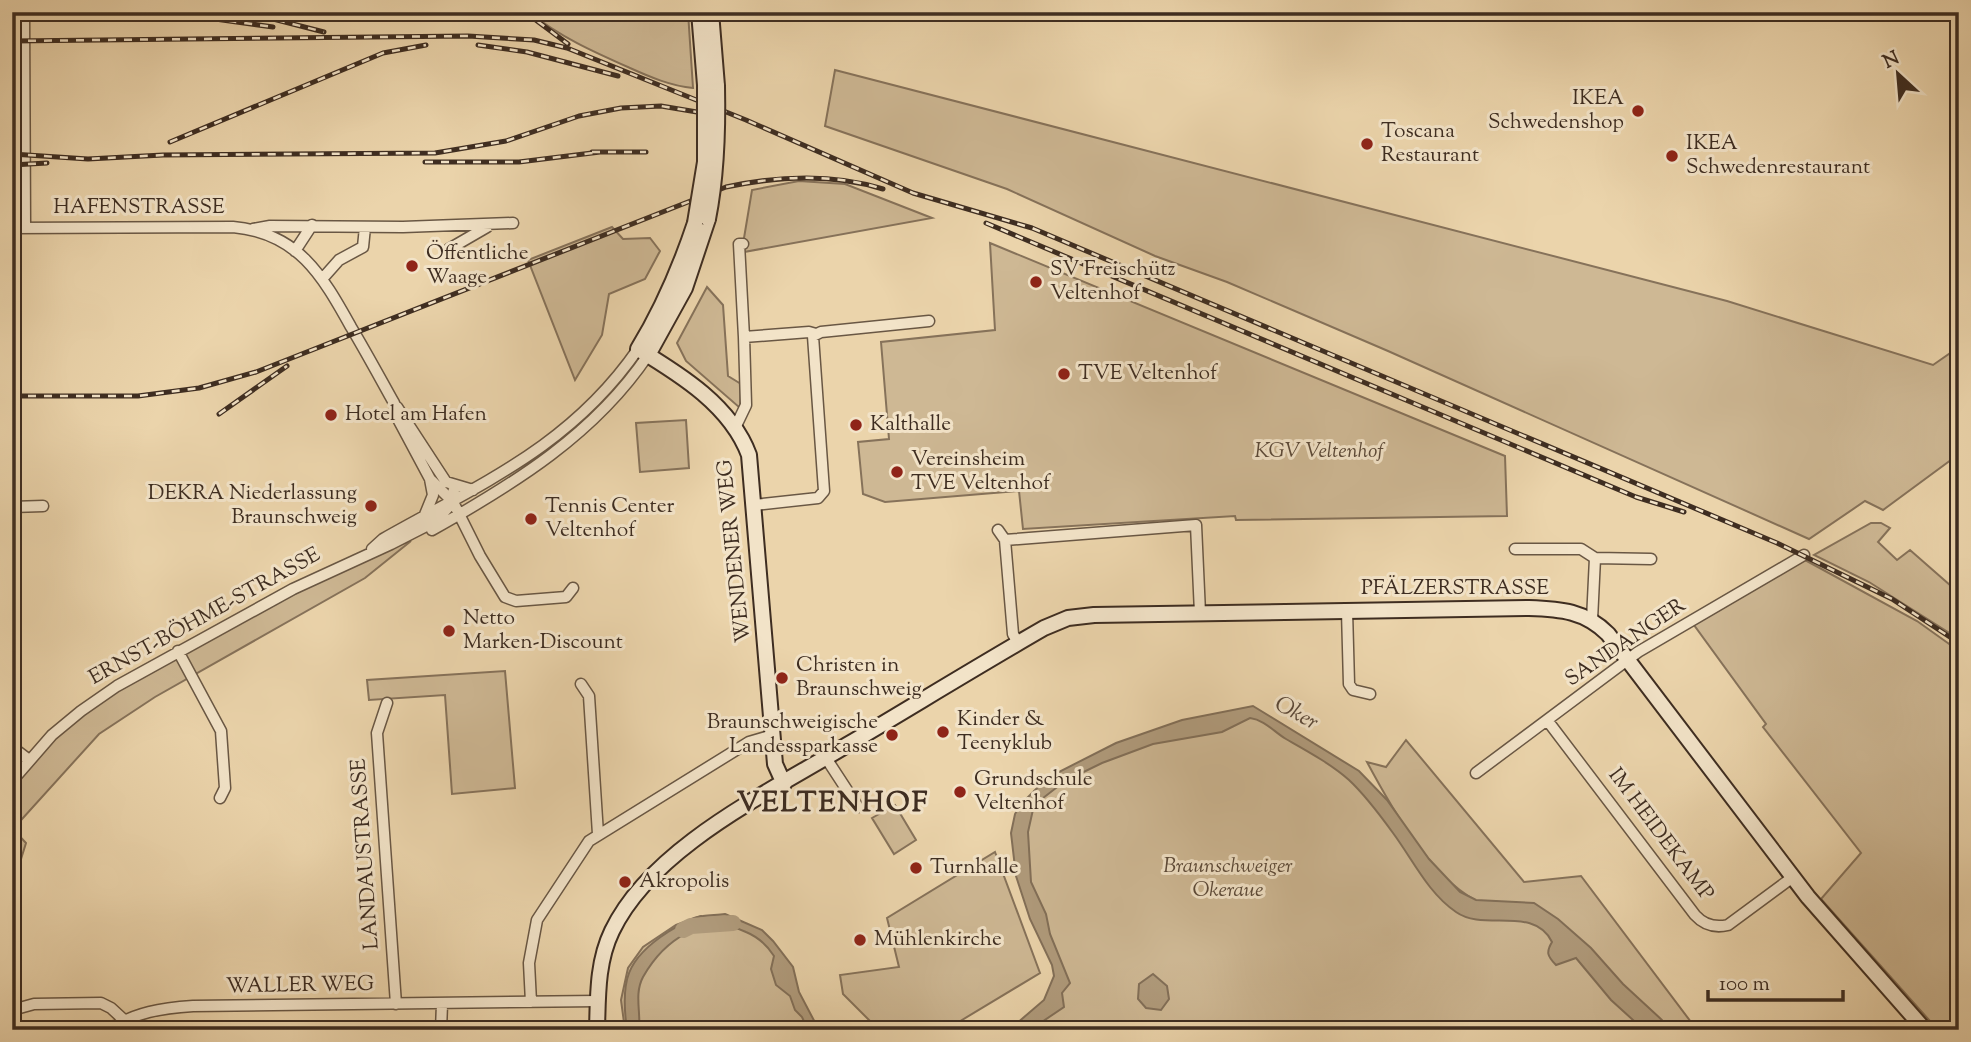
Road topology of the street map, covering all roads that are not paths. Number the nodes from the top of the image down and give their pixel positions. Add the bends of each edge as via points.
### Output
1 (24, 12) edge
2 (699, 12) edge
3 (711, 12) edge
4 (711, 86) junction
5 (513, 223) dead end
6 (312, 225) junction
7 (491, 225) junction
8 (450, 226) junction
9 (365, 227) junction
10 (12, 228) edge
11 (25, 228) junction
12 (253, 229) junction
13 (743, 244) dead end
14 (295, 251) junction
15 (323, 278) junction
16 (929, 321) dead end
17 (816, 334) junction
18 (744, 337) junction
19 (643, 352) junction
20 (394, 403) junction
21 (735, 428) junction
22 (430, 479) junction
23 (454, 485) junction
24 (473, 490) junction
25 (453, 502) junction
26 (754, 505) junction
27 (43, 506) dead end
28 (12, 507) edge
29 (459, 515) junction
30 (425, 517) junction
31 (998, 530) dead end
32 (1005, 540) junction
33 (1515, 549) dead end
34 (1804, 555) dead end
35 (364, 556) junction
36 (1595, 558) junction
37 (1651, 559) dead end
38 (573, 588) dead end
39 (1347, 611) junction
40 (1200, 613) junction
41 (1592, 620) junction
42 (1018, 643) junction
43 (178, 651) junction
44 (1629, 659) junction
45 (581, 684) dead end
46 (1370, 694) dead end
47 (387, 703) dead end
48 (1547, 720) junction
49 (773, 735) junction
50 (12, 747) edge
51 (826, 758) junction
52 (29, 760) junction
53 (1476, 773) dead end
54 (12, 781) edge
55 (784, 784) junction
56 (220, 798) dead end
57 (858, 807) dead end
58 (598, 834) junction
59 (1793, 877) junction
60 (598, 1000) junction
61 (531, 1002) junction
62 (396, 1004) junction
63 (442, 1004) junction
64 (12, 1007) edge
65 (124, 1020) junction
66 (109, 1030) edge
67 (441, 1030) edge
68 (597, 1030) edge
69 (1925, 1030) edge

1 - 11 street, HAFENSTRASSE
2 - 4 street, ERNST-BÖHME-STRASSE
3 - 4 street, ERNST-BÖHME-STRASSE
4 - 19 street, ERNST-BÖHME-STRASSE, bridge via 718,153 715,184 685,288
5 - 7 street, HAFENSTRASSE
6 - 9 street, HAFENSTRASSE
6 - 12 street, HAFENSTRASSE
6 - 14 street
7 - 8 street, HAFENSTRASSE
7 - 8 street, HAFENSTRASSE via 449,249
8 - 9 street, HAFENSTRASSE
9 - 15 street via 363,247 338,260
10 - 11 street, HAFENSTRASSE
11 - 12 street, HAFENSTRASSE
12 - 14 street, HAFENSTRASSE
13 - 18 street via 739,244
14 - 15 street, HAFENSTRASSE
15 - 20 street, HAFENSTRASSE
16 - 17 street
17 - 18 street
17 - 26 street via 812,339 824,491 818,498
18 - 21 street via 746,405
19 - 21 street, WENDENER WEG via 713,402
19 - 24 street, ERNST-BÖHME-STRASSE via 575,422
19 - 29 street, ERNST-BÖHME-STRASSE via 621,391 582,432
20 - 22 street, HAFENSTRASSE
20 - 23 street, HAFENSTRASSE via 446,482
21 - 26 street, WENDENER WEG via 749,456
22 - 25 street, HAFENSTRASSE
22 - 30 street via 433,495
23 - 24 street
23 - 25 street
24 - 25 street, ERNST-BÖHME-STRASSE
25 - 29 street
25 - 30 street, ERNST-BÖHME-STRASSE
25 - 35 street, ERNST-BÖHME-STRASSE via 436,521
26 - 49 street, WENDENER WEG
27 - 28 street
29 - 35 street, ERNST-BÖHME-STRASSE via 411,541
29 - 38 street via 505,597 516,601 566,597
30 - 35 street, ERNST-BÖHME-STRASSE
31 - 32 street
32 - 40 street via 1196,525
32 - 42 street via 1013,634
33 - 36 street via 1581,549
34 - 44 street, SANDANGER
35 - 43 street, ERNST-BÖHME-STRASSE
36 - 37 street
36 - 41 street
39 - 40 street, PFÄLZERSTRASSE
39 - 41 street, PFÄLZERSTRASSE via 1548,608
39 - 46 street via 1349,684 1353,690
40 - 42 street, PFÄLZERSTRASSE via 1080,616 1050,625
41 - 44 street, PFÄLZERSTRASSE
42 - 51 street, PFÄLZERSTRASSE
43 - 52 street, ERNST-BÖHME-STRASSE via 80,711
43 - 56 street via 221,732 225,788
44 - 48 street, SANDANGER
44 - 59 street, PFÄLZERSTRASSE
45 - 58 street via 589,696
47 - 62 street, LANDAUSTRASSE via 377,733
48 - 53 street, SANDANGER
48 - 59 street, IM HEIDEKAMP via 1703,923 1728,925
49 - 55 street, WENDENER WEG via 775,764
49 - 58 street via 749,742
50 - 52 street
51 - 55 street, PFÄLZERSTRASSE
51 - 57 street
52 - 54 street, ERNST-BÖHME-STRASSE
55 - 60 street, PFÄLZERSTRASSE via 696,839 640,889 605,948
58 - 61 street via 537,920 529,963
59 - 69 street, PFÄLZERSTRASSE
60 - 61 street, WALLER WEG
60 - 68 street, PFÄLZERSTRASSE
61 - 63 street, WALLER WEG
62 - 63 street, WALLER WEG
62 - 65 street, WALLER WEG via 193,1006
63 - 67 street
64 - 65 street via 101,1003
65 - 66 street, WALLER WEG

